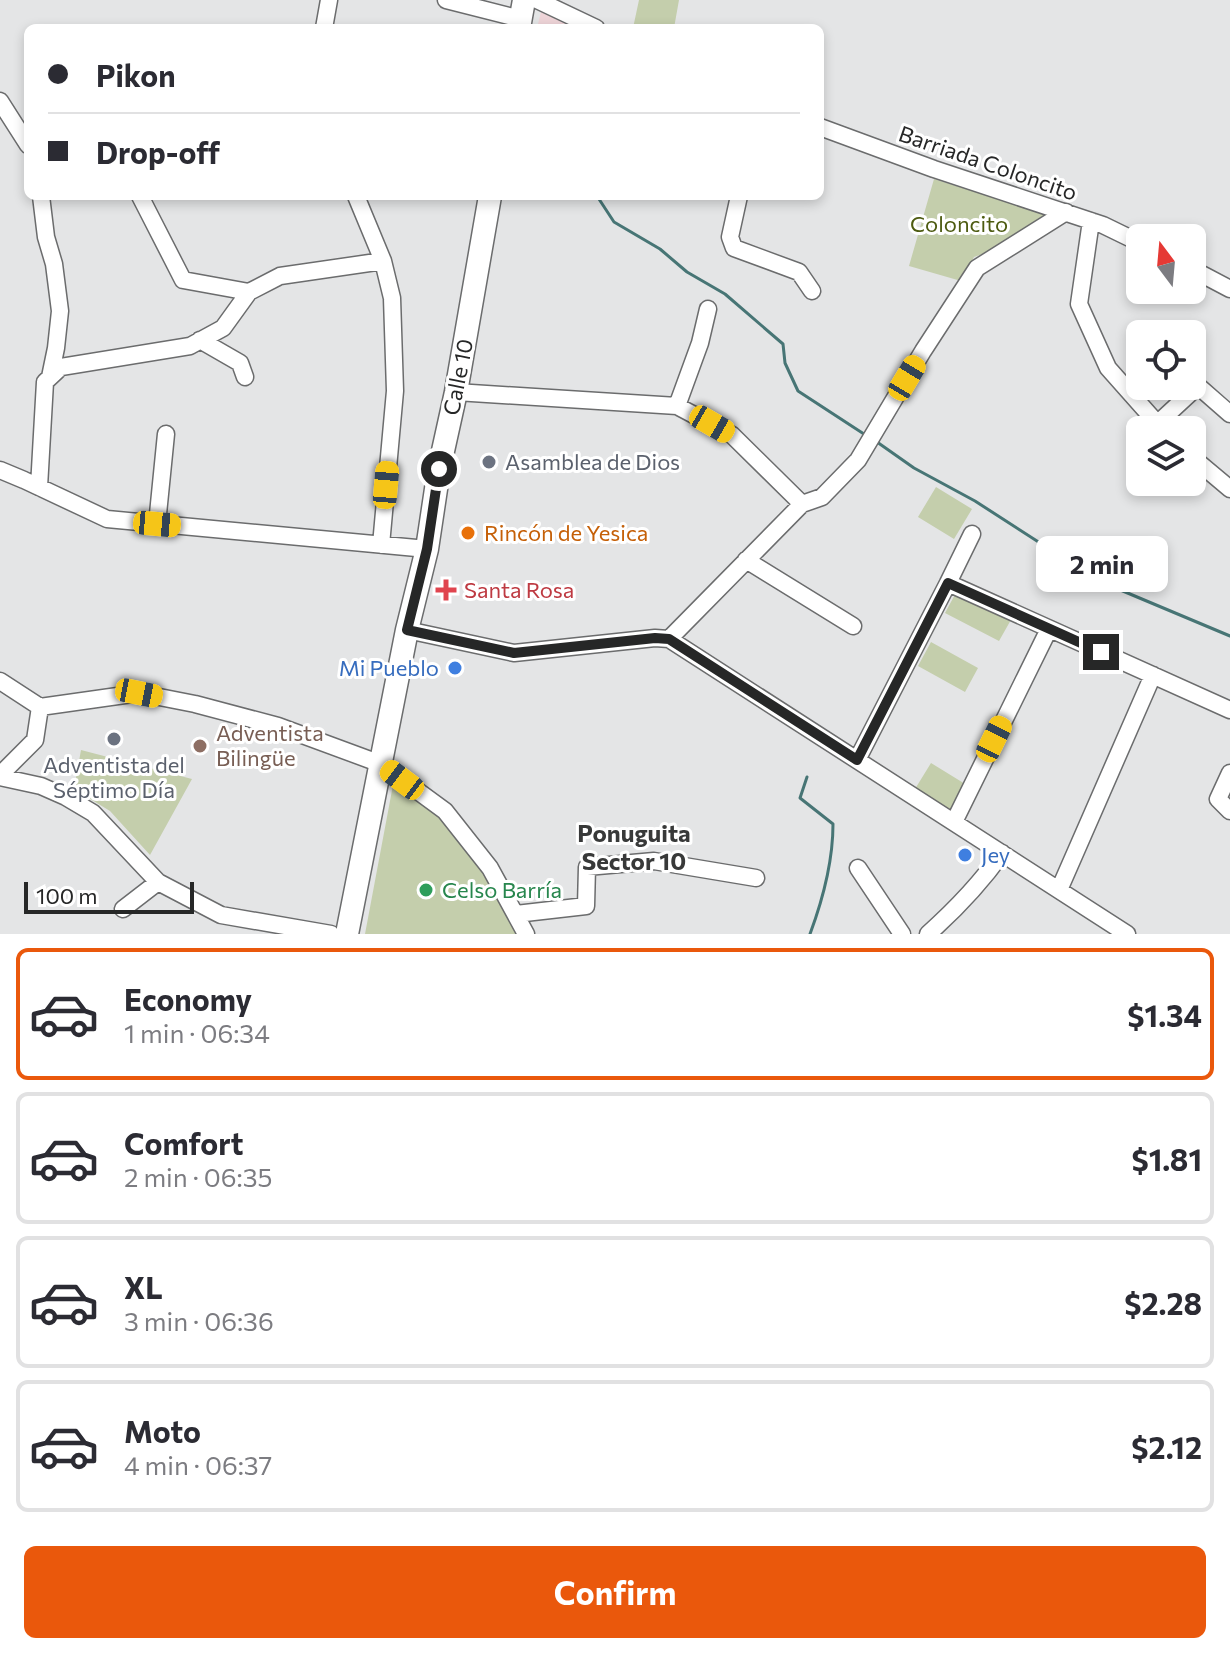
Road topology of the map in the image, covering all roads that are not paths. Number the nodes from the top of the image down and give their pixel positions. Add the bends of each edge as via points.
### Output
1 (329, 0) edge
2 (446, 0) edge
3 (537, 0) edge
4 (521, 16) edge
5 (325, 24) edge
6 (588, 24) edge
7 (0, 101) edge
8 (824, 128) edge
9 (24, 139) edge
10 (41, 200) edge
11 (142, 200) edge
12 (358, 200) edge
13 (489, 200) edge
14 (738, 200) edge
15 (1066, 212) junction
16 (1091, 221) junction
17 (1126, 236) edge
18 (383, 261) junction
19 (1206, 276) edge
20 (1230, 289) edge
21 (812, 291) dead end
22 (249, 292) junction
23 (708, 309) dead end
24 (200, 340) junction
25 (50, 377) junction
26 (245, 377) dead end
27 (456, 392) junction
28 (677, 406) junction
29 (1230, 414) edge
30 (1150, 416) edge
31 (1170, 416) edge
32 (166, 434) dead end
33 (1206, 469) edge
34 (0, 470) edge
35 (39, 487) junction
36 (1230, 489) edge
37 (802, 504) junction
38 (157, 524) junction
39 (972, 534) dead end
40 (381, 545) junction
41 (427, 549) junction
42 (746, 560) junction
43 (948, 583) junction
44 (853, 626) dead end
45 (1049, 629) junction
46 (407, 630) junction
47 (669, 639) junction
48 (1153, 675) junction
49 (0, 681) edge
50 (40, 707) junction
51 (1230, 710) edge
52 (857, 760) junction
53 (381, 764) junction
54 (1230, 773) edge
55 (0, 776) edge
56 (1230, 811) edge
57 (954, 822) junction
58 (1002, 853) junction
59 (858, 868) dead end
60 (756, 878) dead end
61 (158, 882) junction
62 (1059, 890) junction
63 (123, 909) dead end
64 (516, 914) junction
65 (331, 934) edge
66 (347, 934) edge
67 (526, 934) edge
68 (902, 934) edge
69 (928, 934) edge
70 (1127, 934) edge

1 - 5 street
2 - 4 street
3 - 6 street
7 - 9 street
8 - 15 street, Barriada Coloncito
10 - 25 street via 60,311
11 - 22 street via 183,280
12 - 18 street
13 - 27 main road, Calle 10
14 - 21 street via 730,237 734,248 799,272
15 - 16 street, Barriada Coloncito
15 - 37 street via 977,268 858,460 822,497
16 - 17 street, Barriada Coloncito
16 - 30 street via 1079,304 1108,368
18 - 22 street via 280,276
18 - 40 street via 392,298 395,391
19 - 20 street
22 - 24 street via 223,328
23 - 28 street
24 - 25 street via 61,367
24 - 26 street via 240,363
25 - 35 street via 45,382
27 - 28 street
27 - 41 main road, Calle 10
28 - 37 street via 732,435
29 - 31 street via 1198,386
32 - 38 street
33 - 36 street
34 - 35 street
35 - 38 street via 107,519
37 - 42 street
38 - 40 street
39 - 43 street
40 - 41 street
41 - 46 main road, Calle 10
42 - 44 street
42 - 47 street
43 - 45 street
43 - 52 street
45 - 48 street
45 - 57 street
46 - 47 street via 514,653
46 - 53 main road, Calle 10
47 - 52 street
48 - 51 street
48 - 62 street
49 - 50 street
50 - 53 street via 139,693 278,726
50 - 55 street via 35,740
52 - 57 street
53 - 64 street via 445,811 490,868
53 - 66 main road, Calle 10
54 - 56 street via 1218,799
55 - 61 street via 41,786 93,813
57 - 58 street
58 - 62 street
58 - 69 street via 964,902
59 - 68 street
60 - 64 street via 654,861 587,867 586,906
61 - 63 street
61 - 65 street via 221,915
62 - 70 street
64 - 67 street

